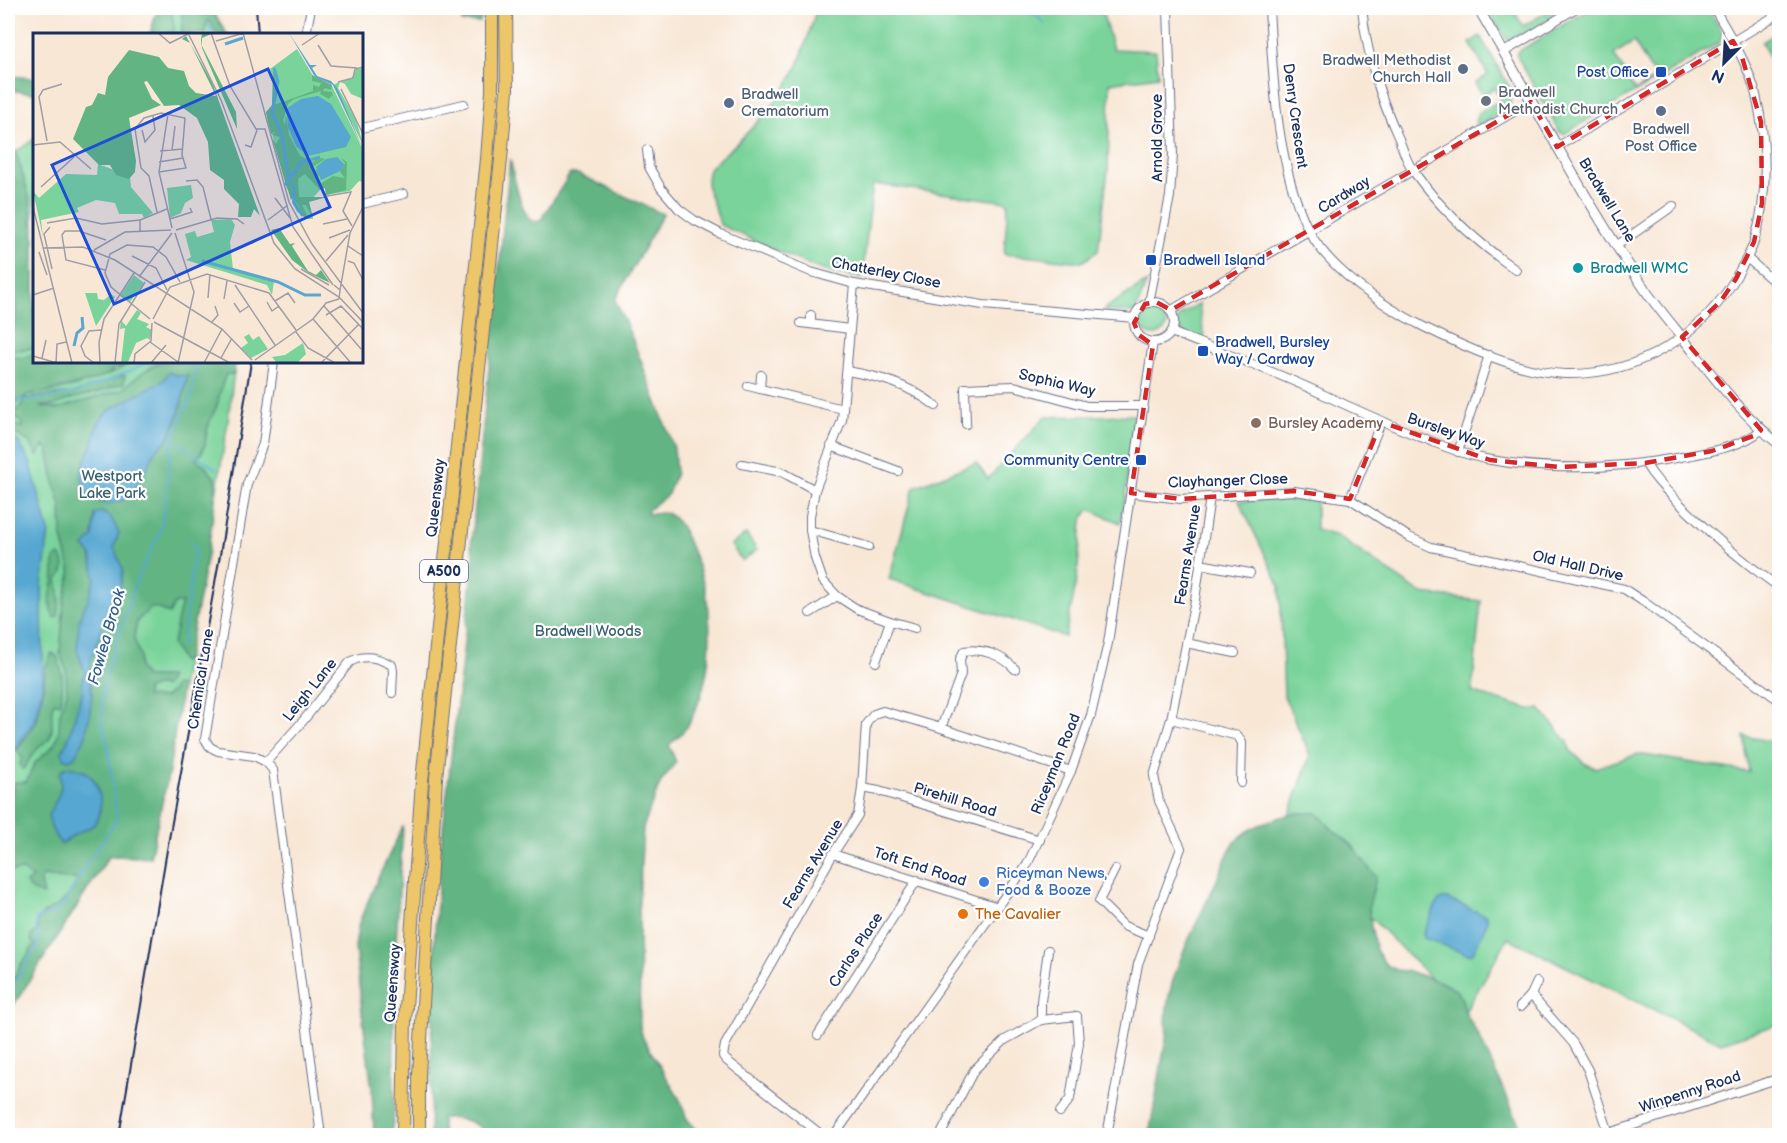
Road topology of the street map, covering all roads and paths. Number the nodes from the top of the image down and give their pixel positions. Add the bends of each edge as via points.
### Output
1 (311, 8) edge
2 (492, 8) edge
3 (506, 8) edge
4 (1168, 8) edge
5 (1269, 8) edge
6 (1362, 8) edge
7 (1478, 8) edge
8 (1576, 8) edge
9 (1714, 8) edge
10 (1779, 13) edge
11 (306, 33) edge
12 (1733, 40) junction
13 (1504, 52) junction
14 (1531, 102) junction
15 (464, 104) dead end
16 (363, 128) edge
17 (1557, 147) junction
18 (647, 150) dead end
19 (1412, 170) junction
20 (404, 194) dead end
21 (363, 204) edge
22 (1673, 207) dead end
23 (1309, 231) junction
24 (1616, 246) junction
25 (1747, 258) junction
26 (1516, 270) dead end
27 (854, 284) junction
28 (1779, 287) edge
29 (1149, 303) junction
30 (1170, 311) junction
31 (811, 315) dead end
32 (1134, 318) junction
33 (801, 323) dead end
34 (811, 324) junction
35 (850, 329) junction
36 (1171, 332) junction
37 (1682, 337) junction
38 (1153, 342) junction
39 (1489, 355) junction
40 (274, 363) edge
41 (847, 371) junction
42 (761, 375) dead end
43 (747, 386) dead end
44 (759, 389) junction
45 (936, 405) dead end
46 (1143, 406) junction
47 (843, 410) junction
48 (1381, 422) junction
49 (966, 424) dead end
50 (1761, 430) junction
51 (1779, 445) edge
52 (831, 446) junction
53 (1458, 452) junction
54 (1645, 463) junction
55 (742, 464) dead end
56 (898, 471) dead end
57 (815, 490) junction
58 (1131, 493) junction
59 (1210, 497) junction
60 (1350, 499) junction
61 (810, 530) junction
62 (869, 547) dead end
63 (1200, 564) junction
64 (1250, 573) dead end
65 (1779, 588) edge
66 (837, 596) junction
67 (810, 613) dead end
68 (890, 621) junction
69 (915, 628) dead end
70 (1186, 643) junction
71 (1235, 654) dead end
72 (876, 662) dead end
73 (1015, 669) dead end
74 (392, 693) dead end
75 (1779, 701) edge
76 (1171, 719) junction
77 (941, 728) junction
78 (266, 762) junction
79 (1071, 771) junction
80 (1239, 778) dead end
81 (862, 788) junction
82 (1040, 840) junction
83 (833, 854) junction
84 (1115, 869) dead end
85 (917, 880) junction
86 (998, 907) junction
87 (1149, 936) junction
88 (1048, 950) dead end
89 (1537, 982) dead end
90 (1530, 995) junction
91 (1520, 1007) dead end
92 (1041, 1020) junction
93 (818, 1035) dead end
94 (1779, 1077) edge
95 (1060, 1112) dead end
96 (1610, 1134) edge
97 (321, 1136) edge
98 (401, 1136) edge
99 (419, 1136) edge
100 (823, 1136) edge
101 (834, 1136) edge
102 (942, 1136) edge
103 (1104, 1136) edge

1 - 11 street
2 - 98 highway, Queensway / A500 via 487,159 422,781
3 - 99 highway, Queensway / A500 via 507,90 501,159 436,778
4 - 29 street, Arnold Grove via 1173,155 1170,196
5 - 23 street, Denry Crescent via 1285,158
6 - 19 street via 1376,80
7 - 13 street, Bradwell Lane
8 - 13 street
9 - 12 street, Denry Crescent
10 - 12 street
12 - 17 street
12 - 25 street, Denry Crescent via 1756,94 1764,150 1762,203
13 - 14 street, Bradwell Lane
14 - 17 street, Bradwell Lane
14 - 19 street, Cardway
15 - 16 street
17 - 24 street, Bradwell Lane
18 - 27 street, Chatterley Close via 649,167 661,188 694,220 811,272
19 - 23 street, Cardway
19 - 26 street via 1466,230
20 - 21 street
22 - 24 street
23 - 30 street, Cardway
23 - 39 street, Denry Crescent via 1326,254 1364,290 1406,317
24 - 37 street, Bradwell Lane
25 - 28 street
25 - 37 street, Denry Crescent via 1720,302
27 - 32 street, Chatterley Close via 983,305
27 - 35 street
29 - 30 street via 1162,304
29 - 32 street via 1139,308
30 - 36 street via 1174,324
31 - 34 street
32 - 38 street via 1139,335
33 - 34 street
34 - 35 street
35 - 41 street
36 - 38 street via 1161,341
36 - 48 street, Bursley Way
37 - 39 street, Denry Crescent via 1632,365 1585,374 1562,374
37 - 50 street, Bradwell Lane
38 - 46 street, Riceyman Road
39 - 53 street
40 - 78 street, Chemical Lane via 263,444 247,484 205,739 218,751 254,756
41 - 45 street via 896,382
41 - 47 street
42 - 44 street
43 - 44 street
44 - 47 street
46 - 49 street, Sophia Way via 1087,406 1014,386 965,387
46 - 58 street, Riceyman Road
47 - 52 street
48 - 53 street, Bursley Way
48 - 60 street
50 - 51 street, Bradwell Lane
50 - 54 street, Bursley Way via 1712,451
52 - 56 street
52 - 57 street
53 - 54 street, Bursley Way via 1542,466 1596,468
54 - 65 street via 1652,476 1708,532
55 - 57 street via 782,472
57 - 61 street
58 - 59 street, Clayhanger Close via 1181,499
58 - 79 street, Riceyman Road via 1108,643 1091,715
59 - 60 street, Clayhanger Close via 1294,491
59 - 63 street, Fearns Avenue
60 - 75 street, Old Hall Drive via 1431,547 1624,590
61 - 62 street
61 - 66 street via 822,581
63 - 64 street
63 - 70 street, Fearns Avenue
66 - 67 street
66 - 68 street via 857,609
68 - 69 street
68 - 72 street
70 - 71 street
70 - 76 street, Fearns Avenue
73 - 77 street via 1005,659 976,649 964,651 961,674
74 - 78 street, Leigh Lane via 392,665 375,658 357,658
76 - 80 street via 1238,736 1242,742
76 - 87 street, Fearns Avenue via 1154,776 1159,801 1181,848
77 - 79 street, Fearns Avenue
77 - 81 street, Fearns Avenue via 883,711 874,714 866,724
78 - 97 street via 273,770
79 - 82 street, Riceyman Road
81 - 82 street, Pirehill Road
81 - 83 street, Fearns Avenue via 858,815
82 - 86 street, Riceyman Road
83 - 85 street, Toft End Road
83 - 100 street, Fearns Avenue via 725,1045 723,1056
84 - 87 street via 1100,901 1124,926
85 - 86 street, Toft End Road
85 - 93 street, Carlos Place
86 - 101 street, Riceyman Road
87 - 103 street, Fearns Avenue via 1138,964
88 - 92 street
89 - 90 street
90 - 91 street
90 - 96 street via 1573,1043 1588,1070
92 - 95 street via 1077,1016 1079,1043 1070,1099
92 - 102 street via 1005,1040 974,1070
94 - 96 street, Winpenny Road

